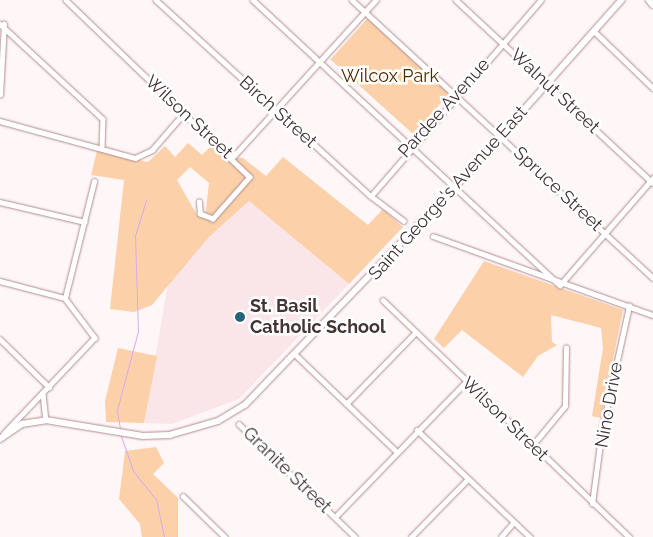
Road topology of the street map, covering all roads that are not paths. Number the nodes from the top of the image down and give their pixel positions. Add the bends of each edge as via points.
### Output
1 (74, 0) edge
2 (156, 0) edge
3 (253, 0) edge
4 (352, 0) edge
5 (376, 0) edge
6 (456, 0) edge
7 (540, 0) edge
8 (622, 0) edge
9 (649, 0) edge
10 (67, 1) edge
11 (653, 5) edge
12 (366, 12) junction
13 (2, 24) edge
14 (594, 31) junction
15 (503, 43) junction
16 (321, 62) junction
17 (547, 83) junction
18 (653, 88) edge
19 (0, 95) edge
20 (457, 95) junction
21 (277, 111) junction
22 (184, 113) junction
23 (0, 121) edge
24 (501, 135) junction
25 (412, 143) junction
26 (102, 148) junction
27 (232, 158) junction
28 (652, 181) edge
29 (94, 182) dead end
30 (456, 186) junction
31 (371, 196) junction
32 (0, 202) edge
33 (199, 202) dead end
34 (404, 221) dead end
35 (85, 222) junction
36 (605, 233) junction
37 (433, 236) dead end
38 (653, 278) edge
39 (0, 281) edge
40 (560, 284) junction
41 (65, 298) junction
42 (383, 300) dead end
43 (629, 306) junction
44 (653, 315) edge
45 (415, 333) junction
46 (0, 339) edge
47 (566, 348) dead end
48 (297, 356) junction
49 (466, 382) junction
50 (49, 387) junction
51 (43, 393) junction
52 (346, 404) junction
53 (46, 420) junction
54 (239, 424) dead end
55 (417, 430) junction
56 (0, 439) edge
57 (532, 446) junction
58 (397, 452) junction
59 (468, 479) junction
60 (183, 496) dead end
61 (592, 504) junction
62 (335, 517) junction
63 (513, 523) junction
64 (225, 537) edge
65 (355, 537) edge
66 (411, 537) edge
67 (501, 537) edge
68 (530, 537) edge
69 (629, 537) edge

1 - 10 street
2 - 21 street, Birch Street
3 - 16 street
4 - 12 street, Spruce Street
5 - 12 street
6 - 15 street, Walnut Street
7 - 15 street, Pardee Avenue
8 - 14 main road, Saint George's Avenue East
9 - 11 main road
10 - 22 street, Wilson Street
12 - 16 street
12 - 20 street, Spruce Street
13 - 19 street
13 - 26 street via 103,119
14 - 17 main road, Saint George's Avenue East
14 - 18 street
15 - 17 street, Walnut Street
15 - 20 street, Pardee Avenue
16 - 21 street
16 - 25 street
17 - 24 main road, Saint George's Avenue East
17 - 28 street, Walnut Street
20 - 24 street, Spruce Street
20 - 25 street, Pardee Avenue
21 - 27 street
21 - 31 street, Birch Street
22 - 26 street via 144,156
22 - 27 street, Wilson Street
23 - 26 street
24 - 30 main road, Saint George's Avenue East
24 - 36 street, Spruce Street
25 - 30 street
25 - 31 street, Pardee Avenue
27 - 33 street, Wilson Street via 250,177 248,183 213,219 200,214
28 - 36 street
29 - 35 street
30 - 40 street
30 - 48 main road, Saint George's Avenue East
31 - 34 street, Birch Street
32 - 35 street
35 - 41 street
36 - 38 street, Spruce Street
36 - 40 street
37 - 40 street
39 - 41 street
40 - 43 street
41 - 50 street via 95,338
42 - 45 street, Wilson Street
43 - 44 street
43 - 61 street, Nino Drive via 602,429
45 - 49 street, Wilson Street
45 - 52 street
46 - 50 street
47 - 57 street via 565,406
48 - 52 street
48 - 53 main road, Saint George's Avenue East via 245,405 195,430 144,436
49 - 55 street
49 - 57 street, Wilson Street
50 - 51 street
51 - 53 street
51 - 56 street
52 - 58 street
53 - 56 main road, Saint George's Avenue East via 22,424
54 - 62 street, Granite Street
55 - 58 street
55 - 59 street
57 - 61 street, Wilson Street
58 - 62 street
59 - 63 street
59 - 66 street
60 - 64 street
61 - 69 street, Wilson Street
62 - 65 street, Granite Street
63 - 67 street
63 - 68 street

